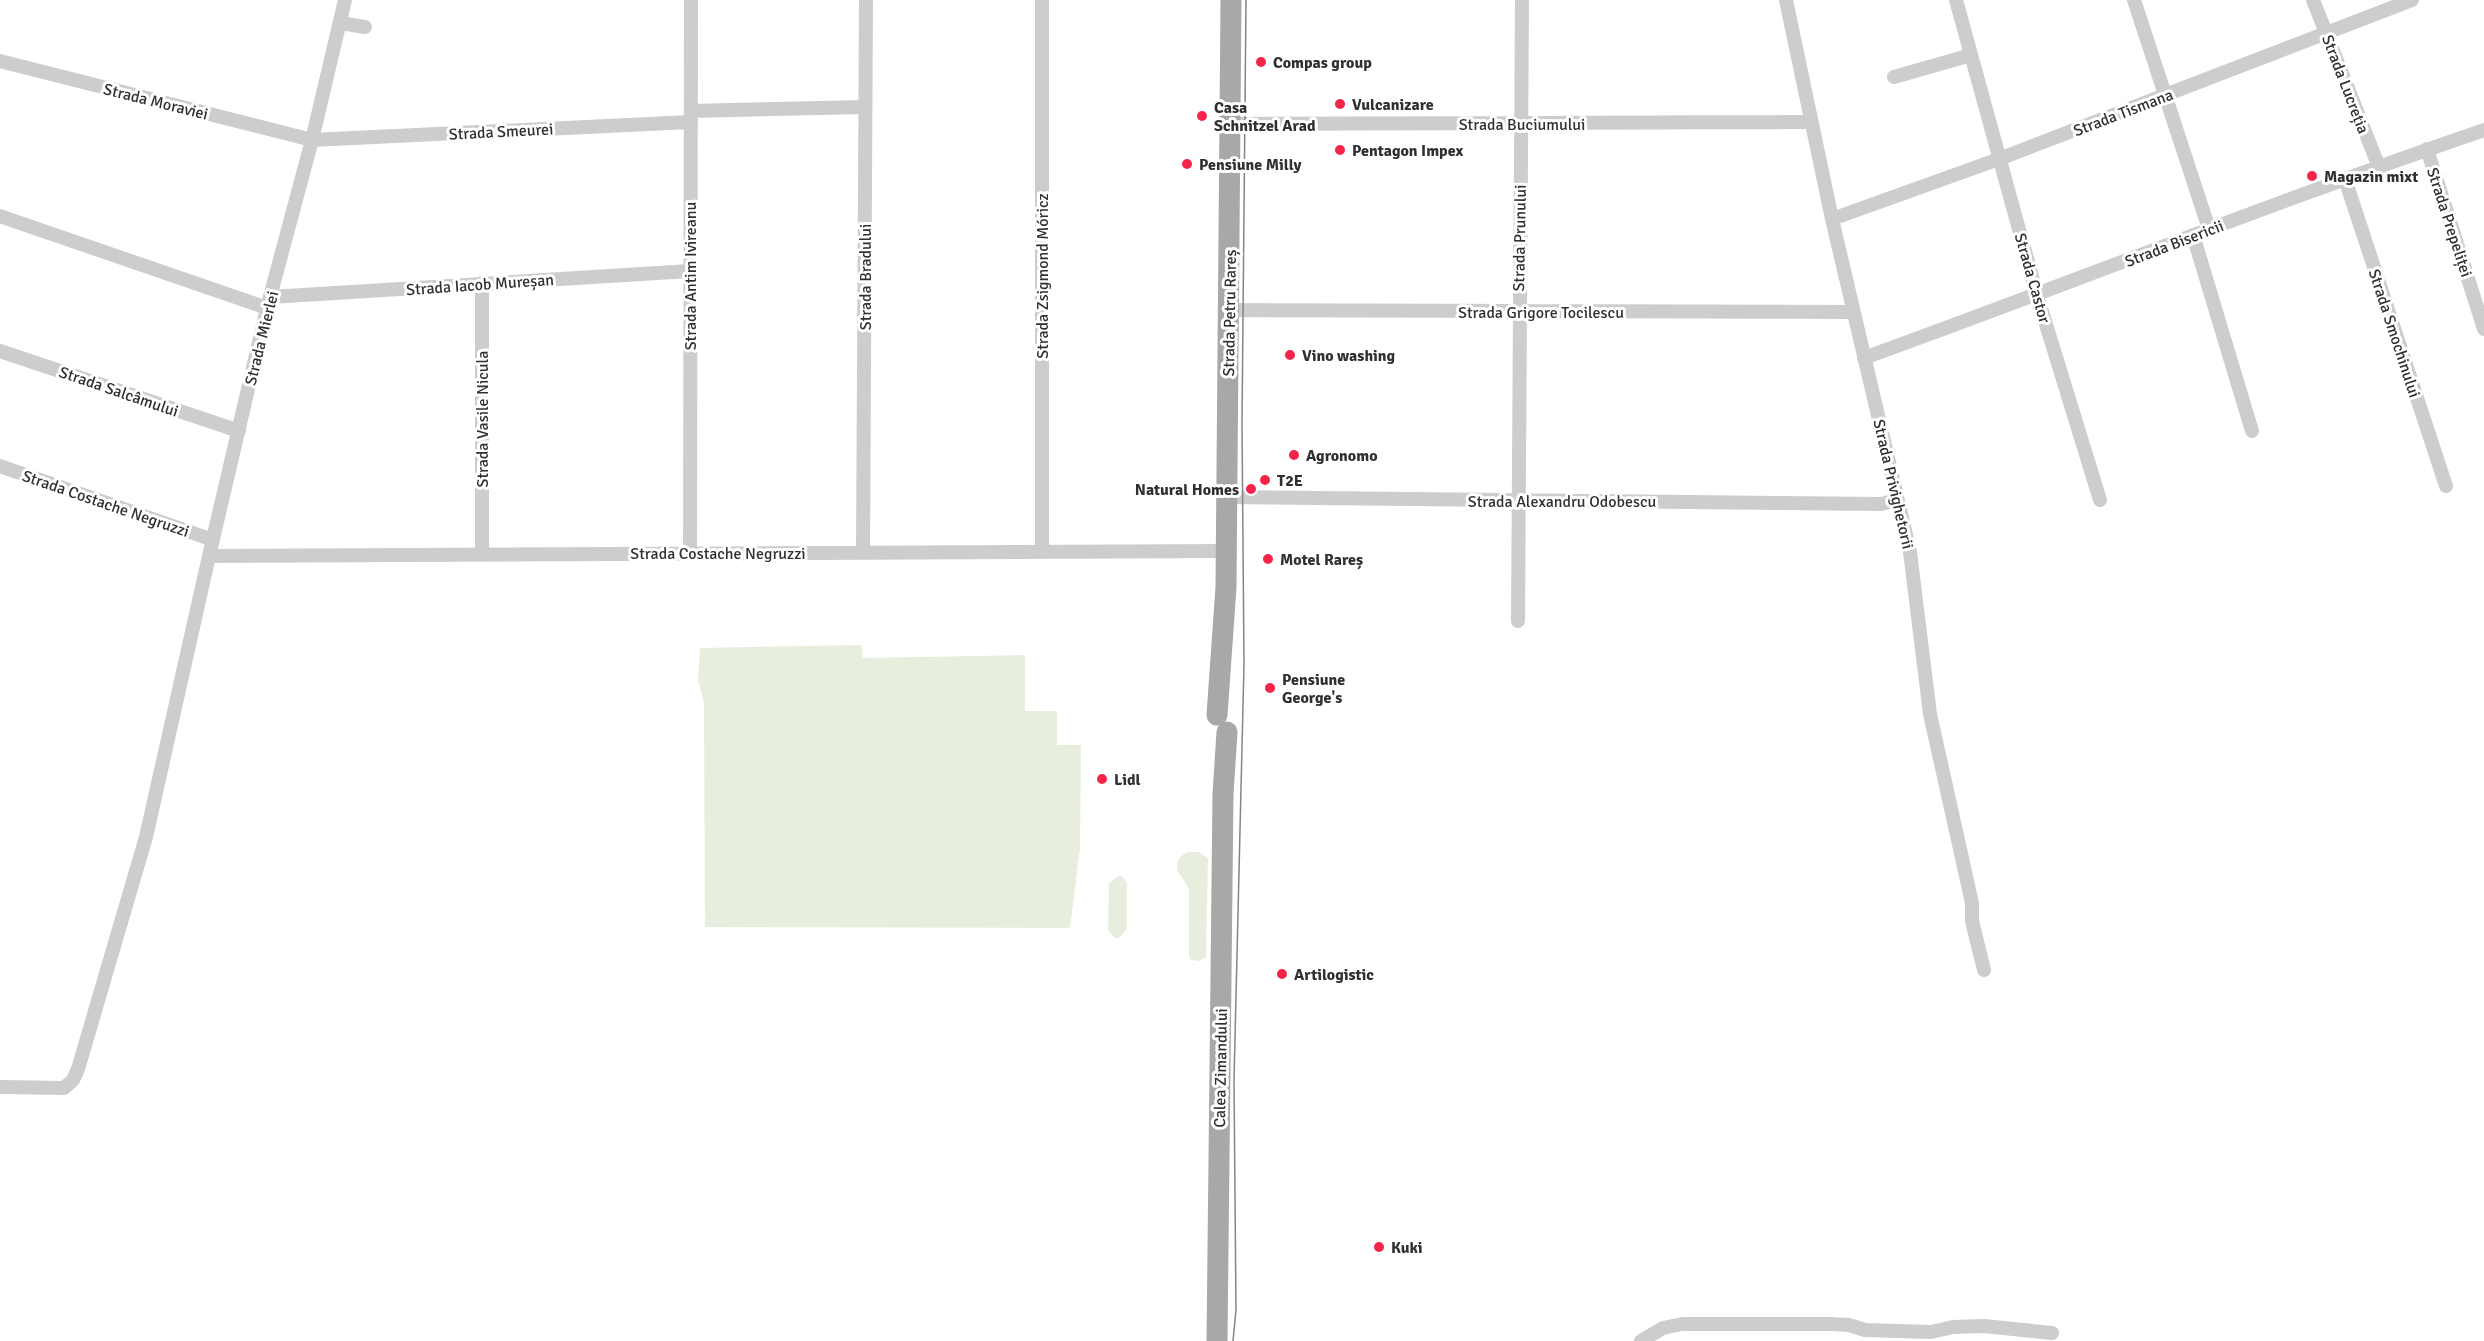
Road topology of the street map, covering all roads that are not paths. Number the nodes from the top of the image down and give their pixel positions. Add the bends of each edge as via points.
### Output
1 (345, 0) edge
2 (691, 0) edge
3 (866, 0) edge
4 (1042, 0) edge
5 (1231, 0) edge
6 (1521, 0) edge
7 (1786, 0) edge
8 (1956, 0) edge
9 (2134, 0) edge
10 (2313, 0) edge
11 (2412, 0) edge
12 (340, 23) junction
13 (365, 27) dead end
14 (2326, 33) junction
15 (1971, 55) junction
16 (0, 61) edge
17 (1894, 77) dead end
18 (2166, 95) junction
19 (865, 107) junction
20 (691, 116) junction
21 (1812, 122) junction
22 (1231, 124) junction
23 (1521, 124) junction
24 (2484, 130) edge
25 (312, 140) junction
26 (2427, 149) junction
27 (1999, 159) junction
28 (2379, 167) junction
29 (2345, 179) junction
30 (0, 216) edge
31 (1832, 219) junction
32 (2210, 229) junction
33 (2193, 236) junction
34 (690, 272) junction
35 (482, 283) junction
36 (2037, 295) junction
37 (269, 303) junction
38 (1228, 310) junction
39 (1518, 312) junction
40 (1854, 312) junction
41 (2484, 329) edge
42 (0, 351) edge
43 (1864, 358) junction
44 (238, 430) junction
45 (2253, 431) dead end
46 (0, 466) edge
47 (2446, 486) dead end
48 (1227, 497) junction
49 (1897, 500) junction
50 (2100, 500) dead end
51 (1518, 501) junction
52 (213, 540) junction
53 (1042, 551) junction
54 (1227, 551) junction
55 (690, 553) junction
56 (863, 553) junction
57 (482, 554) junction
58 (208, 556) junction
59 (1518, 621) dead end
60 (1225, 626) joint
61 (1984, 970) dead end
62 (0, 1087) edge
63 (2052, 1334) dead end
64 (1217, 1341) edge
65 (1641, 1341) edge

1 - 12 street, Strada Mierlei
2 - 20 street, Strada Antim Ivireanu
3 - 19 street, Strada Bradului
4 - 53 street, Strada Zsigmond Móricz
5 - 22 main road, Strada Petru Rareș
6 - 23 street, Strada Prunului
7 - 21 street, Strada Privighetorii
8 - 15 street, Strada Castor
9 - 18 street
10 - 14 street, Strada Lucreția
11 - 14 street, Strada Tismana
12 - 13 street
12 - 25 street, Strada Mierlei
14 - 18 street, Strada Tismana
14 - 28 street, Strada Lucreția
15 - 17 street
15 - 27 street, Strada Castor
16 - 25 street, Strada Moraviei
18 - 27 street, Strada Tismana
18 - 32 street
19 - 20 street, Strada Smeurei
19 - 56 street, Strada Bradului
20 - 25 street, Strada Smeurei
20 - 34 street, Strada Antim Ivireanu
21 - 23 street, Strada Buciumului
21 - 31 street, Strada Privighetorii
22 - 23 street, Strada Buciumului
22 - 38 main road, Strada Petru Rareș
23 - 39 street, Strada Prunului
24 - 26 street, Strada Bisericii
25 - 37 street, Strada Mierlei
26 - 28 street, Strada Bisericii
26 - 41 street, Strada Prepeliței
27 - 31 street, Strada Tismana
27 - 36 street, Strada Castor
28 - 29 street, Strada Bisericii
29 - 32 street, Strada Bisericii
29 - 47 street, Strada Smochinului
30 - 37 street, Strada Iacob Mureșan
31 - 40 street, Strada Privighetorii
32 - 33 street, Strada Bisericii
33 - 36 street, Strada Bisericii
33 - 45 street
34 - 35 street, Strada Iacob Mureșan
34 - 55 street, Strada Antim Ivireanu
35 - 37 street, Strada Iacob Mureșan
35 - 57 street, Strada Vasile Nicula
36 - 43 street, Strada Bisericii
36 - 50 street, Strada Castor
37 - 44 street, Strada Mierlei
38 - 39 street, Strada Grigore Tocilescu
38 - 48 main road, Strada Petru Rareș
39 - 40 street, Strada Grigore Tocilescu
39 - 51 street, Strada Prunului
40 - 43 street, Strada Privighetorii
42 - 44 street, Strada Salcâmului
43 - 49 street, Strada Privighetorii
44 - 52 street, Strada Mierlei
46 - 52 street, Strada Costache Negruzzi
48 - 51 street, Strada Alexandru Odobescu
48 - 54 main road, Strada Petru Rareș
49 - 51 street, Strada Alexandru Odobescu via 1881,504
49 - 61 street, Strada Privighetorii via 1910,552 1930,714
51 - 59 street, Strada Prunului
52 - 58 street, Strada Mierlei
53 - 54 street, Strada Costache Negruzzi
53 - 56 street, Strada Costache Negruzzi
54 - 60 main road, Strada Petru Rareș
55 - 56 street, Strada Costache Negruzzi
55 - 57 street, Strada Costache Negruzzi
57 - 58 street, Strada Costache Negruzzi
58 - 62 street, Strada Mierlei via 146,837 74,1080 63,1088
60 - 64 main road, Calea Zimandului
63 - 65 street via 1984,1326 1931,1332 1865,1330 1831,1324 1682,1324 1663,1328

